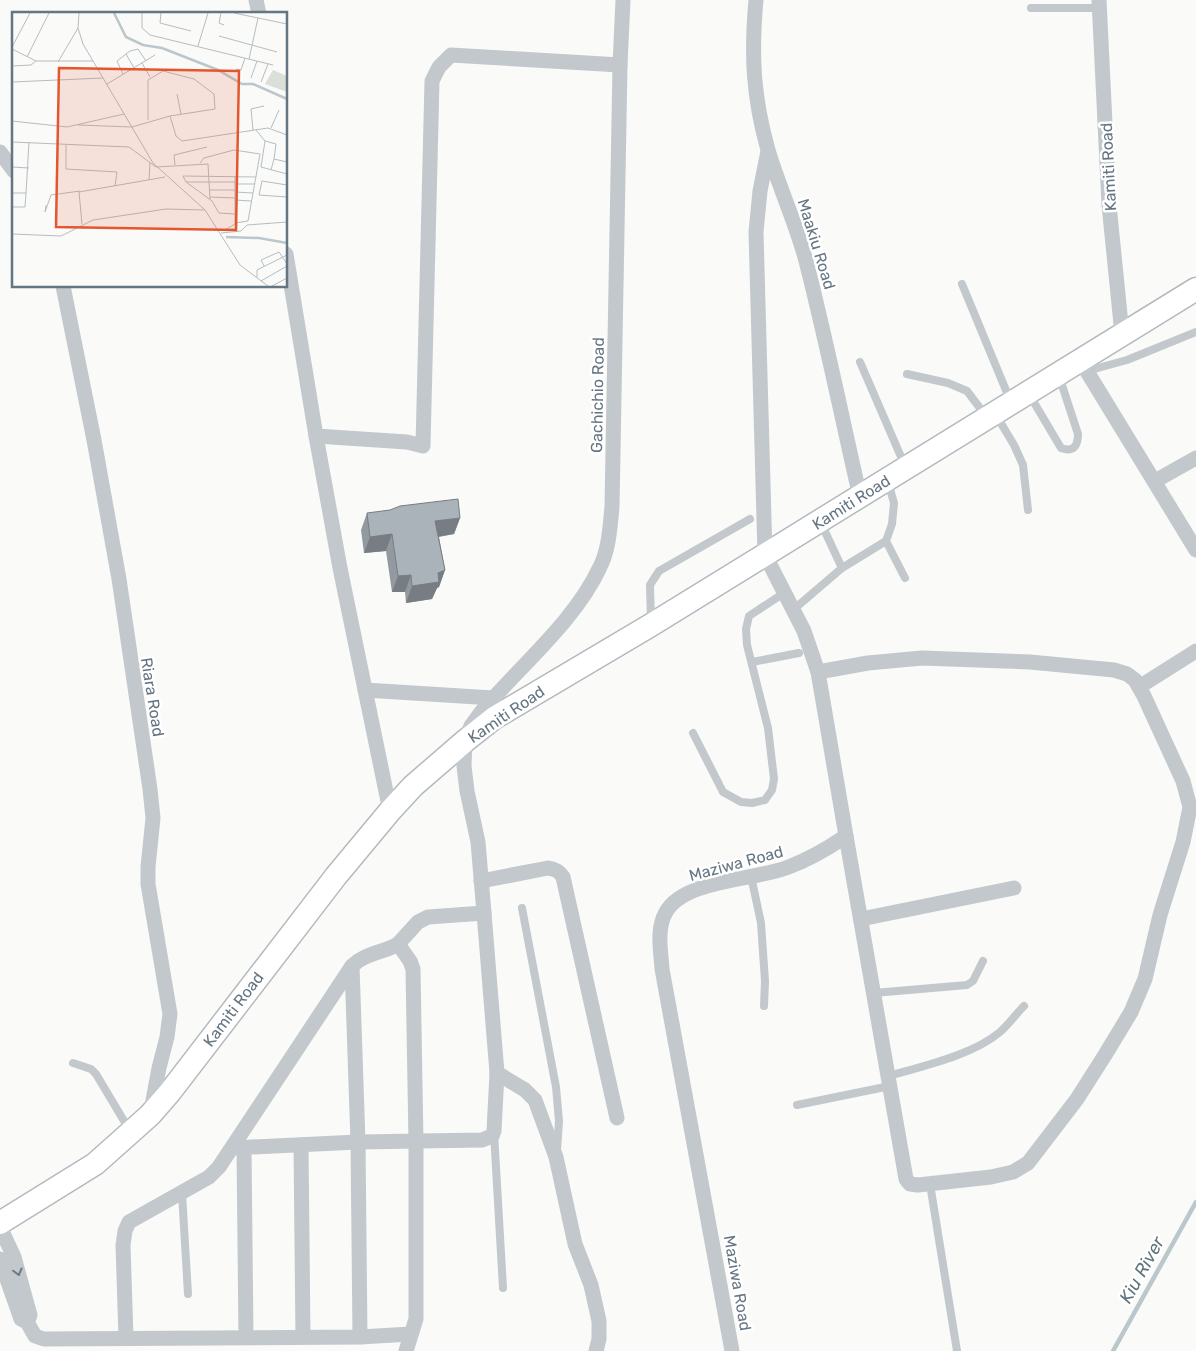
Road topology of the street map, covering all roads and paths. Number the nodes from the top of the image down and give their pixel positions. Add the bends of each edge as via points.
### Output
1 (623, 0) edge
2 (756, 0) edge
3 (1099, 4) edge
4 (1031, 8) dead end
5 (620, 65) junction
6 (768, 151) junction
7 (0, 152) edge
8 (12, 168) edge
9 (288, 266) edge
10 (962, 284) dead end
11 (63, 288) edge
12 (1196, 289) edge
13 (1196, 332) edge
14 (1122, 334) junction
15 (860, 362) dead end
16 (1084, 366) junction
17 (907, 374) dead end
18 (1058, 374) junction
19 (1005, 407) junction
20 (316, 436) junction
21 (1196, 458) edge
22 (906, 468) junction
23 (887, 480) junction
24 (1155, 481) junction
25 (860, 497) junction
26 (1028, 510) dead end
27 (750, 519) dead end
28 (820, 521) junction
29 (886, 541) junction
30 (1196, 550) edge
31 (765, 555) junction
32 (842, 568) junction
33 (905, 578) dead end
34 (784, 593) junction
35 (793, 610) junction
36 (651, 625) junction
37 (1196, 651) edge
38 (799, 653) dead end
39 (752, 662) junction
40 (818, 672) junction
41 (1139, 686) junction
42 (365, 690) junction
43 (493, 698) junction
44 (693, 733) dead end
45 (465, 741) junction
46 (390, 811) junction
47 (846, 836) junction
48 (751, 876) junction
49 (481, 881) junction
50 (1014, 888) dead end
51 (522, 908) dead end
52 (484, 913) junction
53 (861, 920) junction
54 (398, 944) junction
55 (983, 961) dead end
56 (352, 966) junction
57 (874, 993) junction
58 (764, 1006) dead end
59 (1024, 1006) dead end
60 (73, 1063) dead end
61 (497, 1073) junction
62 (890, 1081) junction
63 (797, 1105) dead end
64 (150, 1115) junction
65 (617, 1118) dead end
66 (494, 1131) junction
67 (131, 1133) junction
68 (358, 1142) junction
69 (416, 1142) junction
70 (301, 1145) junction
71 (238, 1148) junction
72 (556, 1157) junction
73 (930, 1184) junction
74 (182, 1193) junction
75 (0, 1222) edge
76 (0, 1227) edge
77 (0, 1259) edge
78 (503, 1288) dead end
79 (188, 1294) dead end
80 (27, 1322) junction
81 (411, 1334) junction
82 (246, 1337) junction
83 (303, 1337) junction
84 (126, 1338) junction
85 (351, 1341) edge
86 (107, 1344) edge
87 (167, 1344) edge
88 (225, 1344) edge
89 (284, 1344) edge
90 (54, 1345) edge
91 (406, 1351) edge
92 (596, 1351) edge
93 (732, 1351) edge
94 (957, 1351) edge

1 - 5 street, Gachichio Road
2 - 6 street, Maakiu Road via 753,72
3 - 4 lane
3 - 14 street, Kamiti Road via 1109,205
5 - 20 street via 452,55 439,67 432,81 423,446
5 - 43 street, Gachichio Road via 609,538 601,565 582,601
6 - 25 street, Maakiu Road via 807,267
6 - 31 street via 756,232
7 - 8 street
9 - 20 street
10 - 19 lane
11 - 64 street, Riara Road via 119,579 153,818 148,884 170,1014
12 - 14 main road, Kamiti Road
13 - 16 lane via 1127,360
14 - 16 main road, Kamiti Road
15 - 22 lane
16 - 18 main road, Kamiti Road
16 - 24 street
17 - 19 lane via 948,383
18 - 19 main road, Kamiti Road
18 - 19 lane via 1078,434 1078,444 1074,448 1061,448
19 - 22 main road, Kamiti Road
19 - 26 lane via 1014,445 1023,465
20 - 42 street
21 - 24 street
22 - 23 main road, Kamiti Road
23 - 25 main road, Kamiti Road
23 - 29 lane via 894,503
24 - 30 street
25 - 28 main road, Kamiti Road
27 - 36 lane via 659,571 650,585
28 - 31 main road, Kamiti Road
28 - 32 lane
29 - 32 lane
29 - 33 lane
31 - 34 street
31 - 36 main road, Kamiti Road
32 - 35 lane
34 - 35 street
34 - 39 lane via 749,616 747,645
35 - 40 street
36 - 45 main road, Kamiti Road via 494,718
37 - 41 street
38 - 39 lane
39 - 44 lane via 768,728 774,779 765,800 741,802 723,792
40 - 41 street via 922,658 1020,662 1114,670 1127,674
40 - 47 street
41 - 73 street via 1183,781 1190,807 1145,978 1131,1012 1077,1099 1028,1163 1013,1172 991,1177
42 - 43 street
42 - 46 street
43 - 45 street, Gachichio Road via 471,726
45 - 46 main road, Kamiti Road via 413,786
45 - 49 street via 464,766 476,826
46 - 64 main road, Kamiti Road
47 - 48 street, Maziwa Road via 804,861
47 - 53 street
48 - 58 lane via 761,923
48 - 93 street, Maziwa Road via 696,889 677,900 666,913 659,932 662,969
49 - 52 street
49 - 65 street via 548,868 555,869 563,877
50 - 53 street
51 - 72 lane via 556,1087 559,1137
52 - 54 street via 428,917 418,922
52 - 61 street
53 - 57 street
54 - 56 street via 366,955
54 - 69 street via 413,969
55 - 57 lane via 974,981 967,985
56 - 68 street
56 - 71 street
57 - 62 street
59 - 62 lane via 1000,1032 977,1046
60 - 67 lane via 96,1074
61 - 66 street
61 - 72 street via 535,1100
62 - 63 lane
62 - 73 street via 906,1179 910,1184
64 - 67 main road, Kamiti Road
66 - 69 street via 492,1136 482,1140
66 - 78 lane
67 - 75 main road, Kamiti Road via 95,1164
68 - 69 street
68 - 70 street
68 - 85 street
69 - 81 street via 416,1319
70 - 71 street
70 - 83 street
71 - 74 street via 209,1177
71 - 82 street
72 - 92 street via 576,1244 592,1285 599,1320
73 - 94 lane
74 - 79 lane
74 - 84 street via 129,1222 125,1231
76 -> 80 street via 14,1257 30,1315
77 - 80 street via 21,1319
80 - 90 street via 35,1336
81 - 85 street
81 - 91 street
82 - 88 street
82 - 89 street
83 - 85 street
83 - 89 street
84 - 86 street
84 - 87 street
86 - 90 street
87 - 88 street

